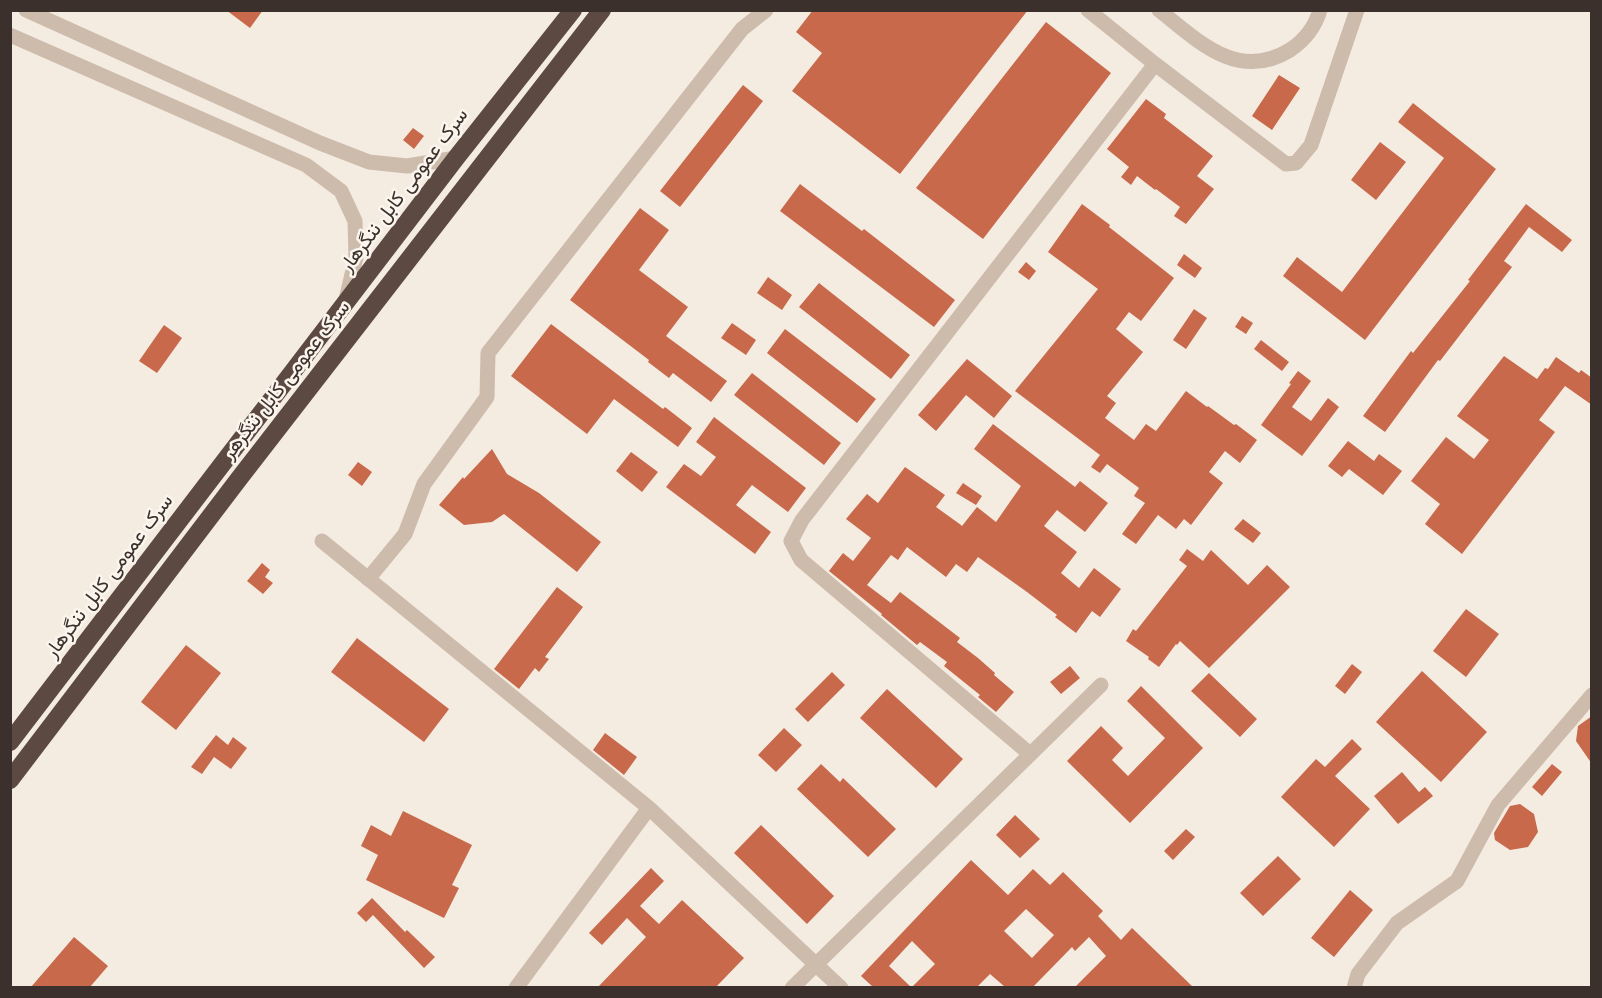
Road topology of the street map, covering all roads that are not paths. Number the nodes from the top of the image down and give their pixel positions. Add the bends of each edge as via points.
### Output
1 (26, 10) edge
2 (573, 10) edge
3 (602, 10) edge
4 (766, 10) edge
5 (1088, 10) edge
6 (1159, 10) edge
7 (1320, 10) edge
8 (1357, 10) edge
9 (10, 35) edge
10 (1155, 64) junction
11 (456, 158) junction
12 (344, 306) junction
13 (322, 541) dead end
14 (368, 579) junction
15 (1101, 685) dead end
16 (1592, 695) edge
17 (10, 742) edge
18 (1030, 754) junction
19 (10, 780) edge
20 (649, 808) junction
21 (817, 964) junction
22 (516, 987) edge
23 (792, 987) edge
24 (841, 987) edge
25 (1354, 987) edge

1 - 11 street via 369,162 407,166
2 - 11 highway, سرک عمومی کابل ننگرهار
3 - 19 highway, سرک عمومی کابل ننگرهر
4 - 14 street via 741,29 488,353 487,397 424,484 405,534
5 - 10 street
6 - 7 street via 1208,48 1230,59 1255,62 1279,56 1300,43 1316,24
8 - 10 street via 1311,145 1296,163 1286,164
9 - 12 street via 306,165 340,191 355,221 356,257
10 - 18 street via 802,520 790,541 801,560
11 - 12 highway, سرک عمومی کابل ننگرهار
12 - 17 highway, سرک عمومی کابل ننگرهار
13 - 14 street
14 - 20 street
15 - 18 street
16 - 25 street via 1498,805 1457,881 1396,923 1358,974
18 - 21 street
20 - 21 street
20 - 22 street
21 - 23 street
21 - 24 street

